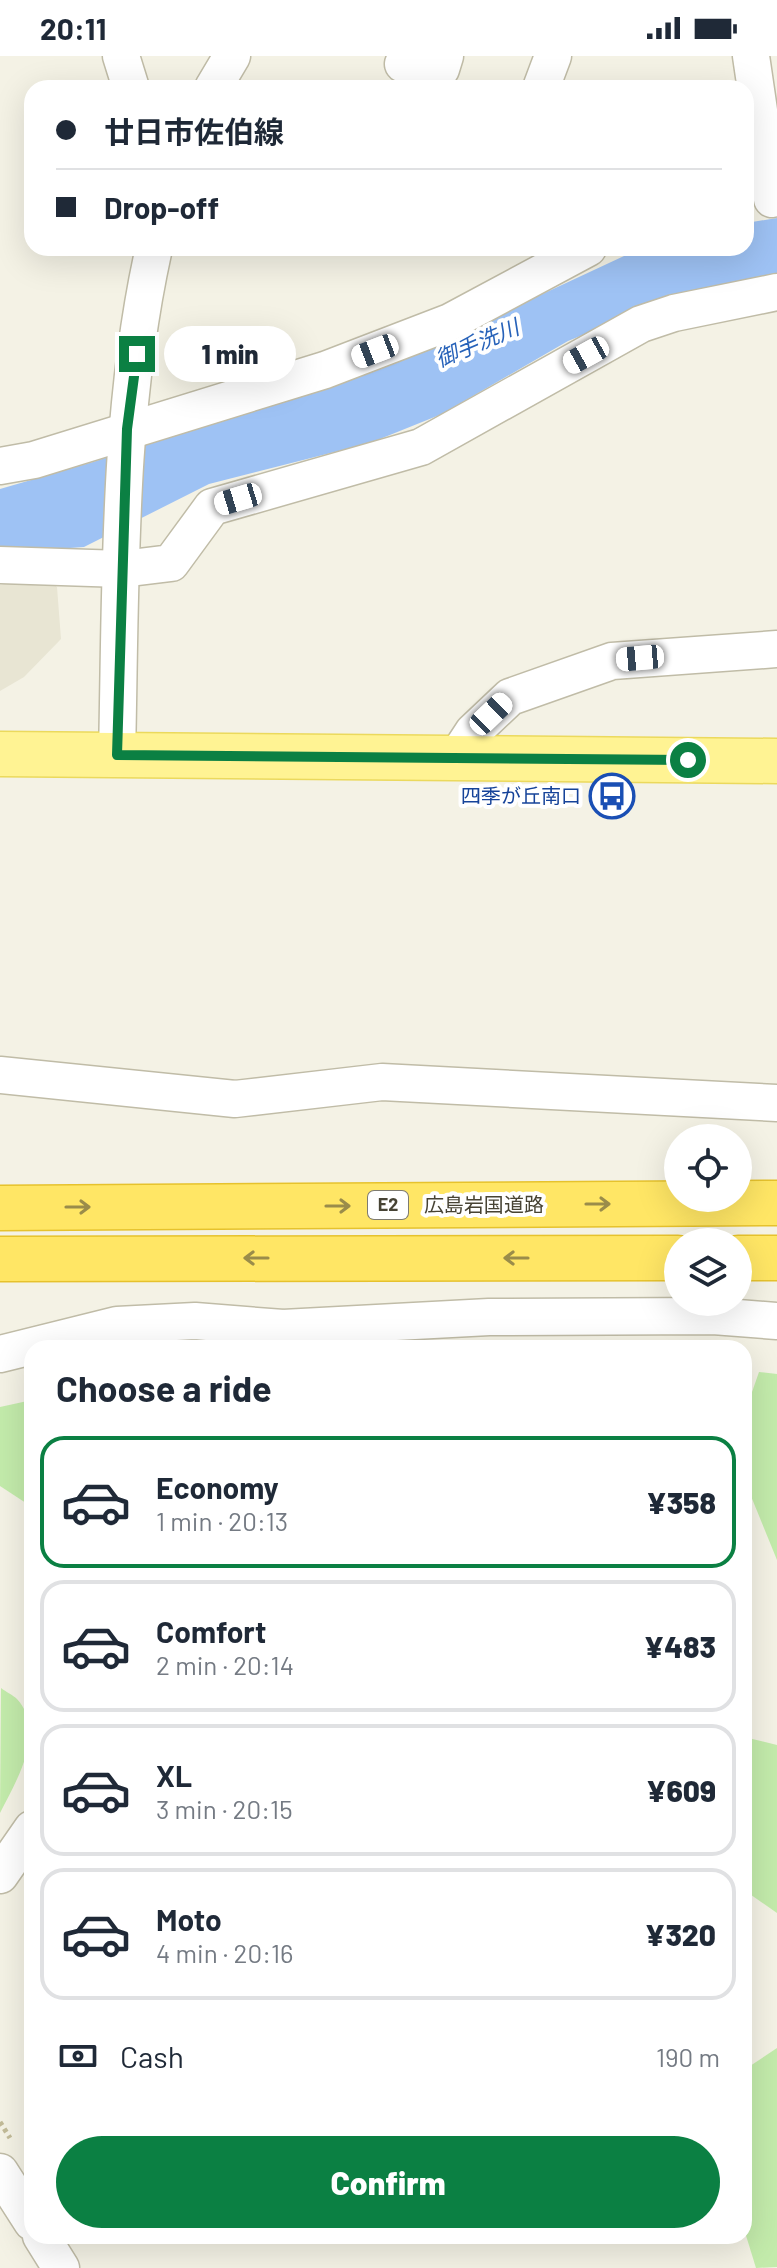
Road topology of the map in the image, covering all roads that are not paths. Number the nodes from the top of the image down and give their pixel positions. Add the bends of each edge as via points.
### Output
1 (121, 56) edge
2 (232, 56) edge
3 (445, 56) edge
4 (553, 56) edge
5 (751, 56) edge
6 (403, 64) dead end
7 (128, 80) edge
8 (218, 80) edge
9 (544, 80) edge
10 (753, 80) edge
11 (754, 87) edge
12 (765, 201) edge
13 (152, 256) edge
14 (573, 256) edge
15 (777, 292) edge
16 (126, 442) junction
17 (0, 466) edge
18 (123, 558) junction
19 (0, 565) edge
20 (777, 649) edge
21 (0, 754) edge
22 (117, 755) junction
23 (456, 758) junction
24 (777, 761) edge
25 (0, 1075) edge
26 (777, 1103) edge
27 (777, 1203) edge
28 (0, 1208) edge
29 (664, 1258) edge
30 (752, 1258) edge
31 (777, 1258) edge
32 (0, 1259) edge
33 (777, 1321) edge
34 (56, 1340) edge
35 (24, 1348) edge
36 (0, 1354) edge
37 (24, 1840) edge
38 (0, 1875) edge
39 (0, 2172) edge
40 (24, 2210) edge
41 (46, 2244) edge
42 (61, 2268) edge

1 - 7 street
2 - 8 street
3 - 6 street via 441,69
4 - 9 street
5 - 10 street
11 - 12 street
13 - 16 street
14 - 16 street via 450,322 197,411
15 - 18 street via 641,324 421,447 212,507 171,563
16 - 17 street
16 - 18 street
18 - 19 street
18 - 22 street
20 - 23 street via 612,661 510,697 473,732
21 - 22 main road
22 - 23 main road
23 - 24 main road
25 - 26 street via 235,1099 382,1082
28 -> 27 highway, 広島岩国道路 / E2
29 -> 32 highway
30 - 31 highway
33 - 34 street via 521,1317 283,1328 195,1321 117,1325
35 - 36 street
37 - 38 street
39 - 40 street
41 - 42 street

